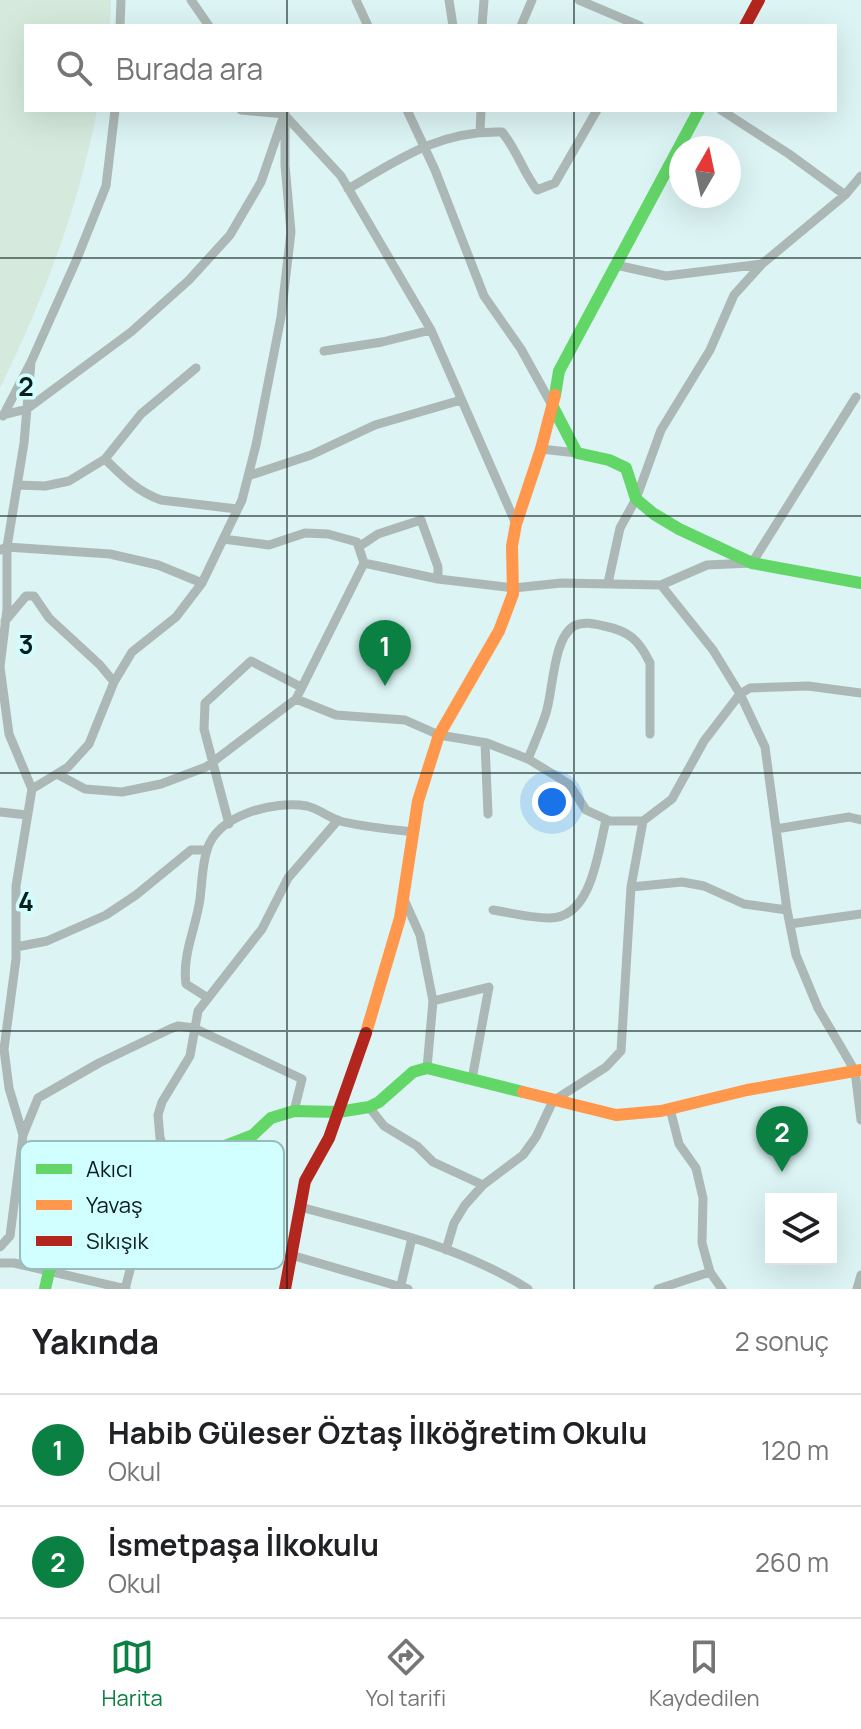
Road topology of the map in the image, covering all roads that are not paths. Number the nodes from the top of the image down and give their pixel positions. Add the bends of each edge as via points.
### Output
1 (121, 0) edge
2 (191, 0) edge
3 (356, 0) edge
4 (449, 0) edge
5 (484, 0) edge
6 (532, 0) edge
7 (579, 0) edge
8 (759, 0) edge
9 (120, 24) edge
10 (208, 24) edge
11 (367, 24) edge
12 (453, 24) edge
13 (482, 24) edge
14 (522, 24) edge
15 (635, 24) edge
16 (746, 24) edge
17 (115, 112) edge
18 (282, 112) edge
19 (408, 112) edge
20 (481, 112) edge
21 (596, 112) edge
22 (698, 112) edge
23 (724, 112) edge
24 (480, 132) junction
25 (423, 145) junction
26 (861, 176) edge
27 (348, 189) junction
28 (845, 195) junction
29 (762, 264) junction
30 (616, 265) junction
31 (431, 330) junction
32 (324, 351) dead end
33 (31, 362) junction
34 (196, 368) dead end
35 (856, 397) dead end
36 (461, 400) junction
37 (553, 407) junction
38 (27, 409) junction
39 (2, 418) edge
40 (541, 449) junction
41 (577, 453) junction
42 (105, 459) junction
43 (248, 476) junction
44 (17, 485) junction
45 (636, 499) junction
46 (237, 509) junction
47 (516, 524) junction
48 (223, 539) junction
49 (360, 546) junction
50 (4, 549) edge
51 (364, 563) junction
52 (752, 563) junction
53 (438, 579) junction
54 (202, 583) junction
55 (608, 583) junction
56 (861, 583) edge
57 (661, 585) junction
58 (514, 588) junction
59 (5, 621) junction
60 (114, 682) junction
61 (301, 687) junction
62 (861, 693) edge
63 (740, 694) junction
64 (296, 699) junction
65 (650, 734) dead end
66 (439, 735) junction
67 (485, 743) junction
68 (528, 759) junction
69 (213, 762) junction
70 (57, 774) junction
71 (32, 789) junction
72 (0, 812) edge
73 (488, 814) dead end
74 (27, 815) junction
75 (338, 820) junction
76 (606, 820) junction
77 (861, 820) edge
78 (643, 821) junction
79 (229, 824) junction
80 (776, 829) junction
81 (413, 832) junction
82 (207, 850) junction
83 (631, 887) junction
84 (403, 897) junction
85 (493, 910) dead end
86 (787, 910) junction
87 (861, 914) edge
88 (790, 924) junction
89 (16, 947) junction
90 (208, 998) junction
91 (433, 1001) junction
92 (3, 1018) edge
93 (194, 1028) junction
94 (2, 1050) edge
95 (427, 1068) junction
96 (858, 1070) edge
97 (472, 1079) junction
98 (553, 1101) junction
99 (369, 1107) junction
100 (670, 1109) junction
101 (294, 1111) junction
102 (338, 1112) junction
103 (861, 1120) edge
104 (23, 1135) junction
105 (22, 1141) edge
106 (161, 1141) edge
107 (238, 1141) edge
108 (20, 1158) edge
109 (483, 1185) junction
110 (300, 1207) junction
111 (412, 1238) junction
112 (0, 1247) edge
113 (446, 1250) junction
114 (291, 1255) junction
115 (0, 1263) edge
116 (20, 1264) edge
117 (40, 1269) edge
118 (130, 1269) edge
119 (49, 1271) junction
120 (710, 1272) junction
121 (861, 1275) edge
122 (403, 1288) edge
123 (45, 1289) edge
124 (125, 1289) edge
125 (285, 1289) edge
126 (528, 1289) edge
127 (658, 1289) edge
128 (722, 1289) edge
129 (857, 1289) edge

1 - 9 street
2 - 10 street
3 - 11 street
4 - 12 street
5 - 13 street
6 - 14 street
7 - 15 street
8 - 16 street
17 - 33 street via 106,186
18 - 27 street
18 - 38 street via 261,182 230,235 131,332
18 - 43 street via 291,232 281,317
19 - 25 street
20 - 24 street
21 - 24 street via 555,183 537,190 502,132
22 - 30 street
23 - 28 street
24 - 25 street
25 - 27 street
25 - 37 street via 484,296
26 - 28 street
27 - 31 street
28 - 29 street
29 - 30 street via 666,276
29 - 45 street via 734,295 710,350 661,430
30 - 37 street via 559,371
31 - 32 street
31 - 36 street
33 - 38 street
33 - 39 street
34 - 42 street via 141,414
35 - 52 street
36 - 43 street via 375,425
36 - 47 street
37 - 40 street
37 - 41 street
38 - 39 street
38 - 44 street
40 - 41 street
40 - 47 street
41 - 45 street via 626,468
42 - 44 street via 69,481
42 - 46 street via 150,496
43 - 46 street
44 - 50 street
45 - 52 street via 679,529
45 - 55 street via 620,528
46 - 48 street
47 - 58 street
48 - 49 street via 269,545 305,533 328,534
48 - 54 street
49 - 51 street
49 - 53 street via 421,520
50 - 54 street via 110,554
50 - 59 street
51 - 53 street
51 - 61 street
52 - 56 street
52 - 57 street via 707,565
53 - 58 street
54 - 60 street via 176,617 132,652
55 - 57 street
55 - 58 street
57 - 63 street
58 - 66 street via 499,631
59 - 60 street via 26,596 34,596 49,618
59 - 71 street via 0,667 9,734
60 - 70 street via 89,744
61 - 64 street
61 - 69 street via 251,661 205,703 204,729
62 - 63 street via 808,686 750,688
63 - 78 street via 704,741 672,799
63 - 80 street via 765,747
64 - 66 street via 336,715 405,720
64 - 69 street
65 - 68 street via 650,663 643,649 622,629 585,623 574,626 556,657 546,714
66 - 67 street
66 - 81 street
67 - 68 street
67 - 73 street
68 - 76 street via 569,784 586,810
69 - 70 street via 161,784 122,792 85,789
69 - 79 street
70 - 71 street
71 - 74 street
72 - 74 street
74 - 89 street via 16,886
75 - 79 street via 310,807 283,805 239,816
75 - 81 street
75 - 90 street via 288,878 262,929
76 - 78 street
76 - 85 street via 589,886 571,911 547,919
77 - 80 street via 849,817
78 - 83 street
79 - 82 street
80 - 86 street
81 - 84 street
82 - 89 street via 191,850 106,915 47,941
82 - 90 street via 185,978 188,987
83 - 86 street via 682,882 744,904
83 - 98 street via 621,1051 606,1067
84 - 91 street via 420,935
84 - 102 street via 371,1019
86 - 88 street
87 - 88 street
88 - 96 street via 796,955 818,1008
89 - 92 street
90 - 93 street
91 - 95 street
91 - 97 street via 489,987
92 - 94 street
93 - 101 street via 302,1079
93 - 104 street via 170,1029 38,1098
93 - 106 street via 190,1056 158,1115
94 - 104 street
95 - 97 street
95 - 99 street via 413,1072
96 - 100 street
96 - 103 street
97 - 98 street
98 - 100 street via 616,1115
98 - 109 street via 523,1155
99 - 102 street
99 - 109 street via 384,1126 433,1162
100 - 120 street via 679,1144 696,1168 703,1198 702,1243
101 - 102 street
101 - 107 street via 271,1118
102 - 110 street via 305,1181
104 - 105 street
108 - 112 street via 10,1236
109 - 113 street via 459,1214
110 - 111 street
110 - 114 street
111 - 113 street
111 - 122 street
113 - 126 street
114 - 122 street
114 - 125 street
115 - 116 street
117 - 119 street
118 - 124 street
119 - 123 street
119 - 124 street
120 - 127 street
120 - 128 street
121 - 129 street

